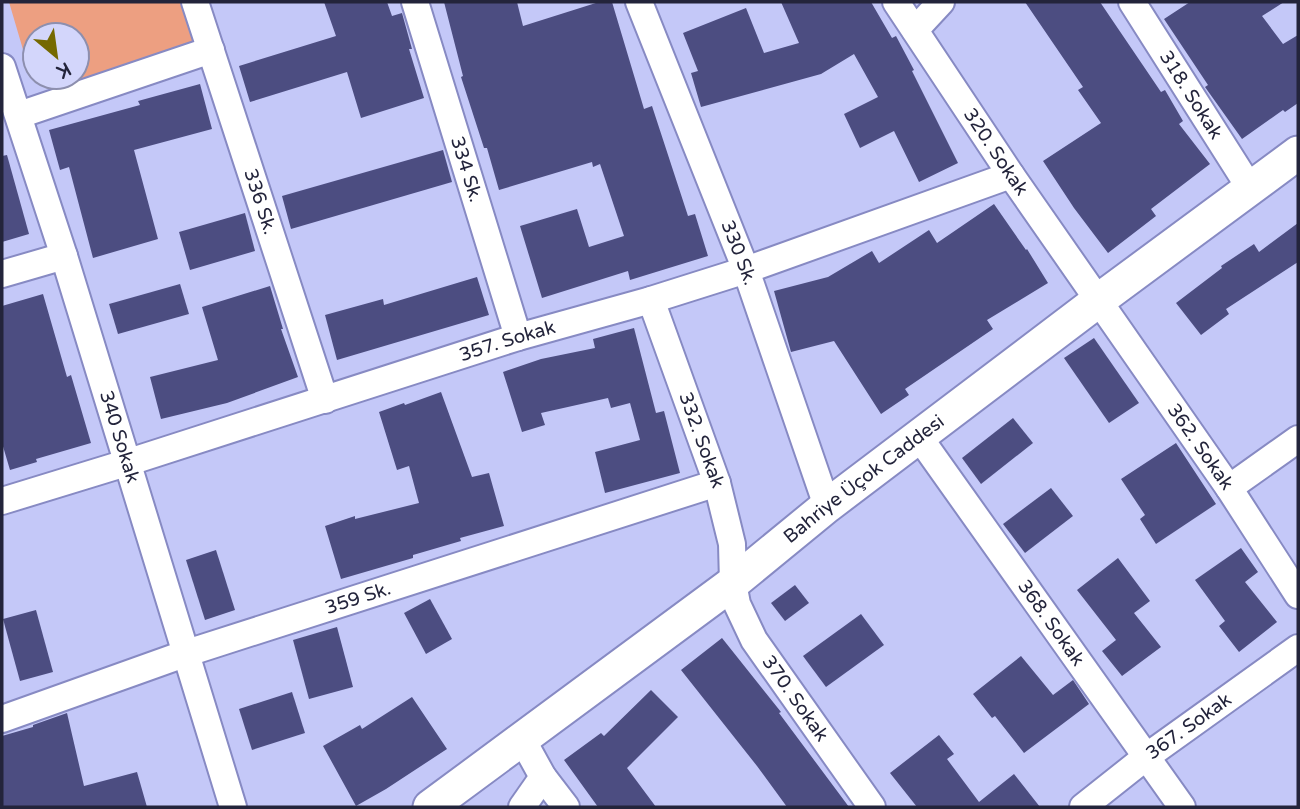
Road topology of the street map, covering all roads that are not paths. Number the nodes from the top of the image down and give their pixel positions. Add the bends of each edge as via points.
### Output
1 (195, 2) edge
2 (415, 2) edge
3 (639, 2) edge
4 (896, 2) edge
5 (941, 2) edge
6 (1138, 4) edge
7 (915, 30) junction
8 (211, 50) junction
9 (2, 67) edge
10 (19, 115) junction
11 (1298, 153) edge
12 (1010, 175) junction
13 (1250, 188) junction
14 (64, 256) junction
15 (746, 270) junction
16 (2, 274) edge
17 (650, 300) junction
18 (1099, 300) junction
19 (518, 337) junction
20 (325, 400) junction
21 (919, 437) junction
22 (1298, 439) edge
23 (126, 463) junction
24 (718, 483) junction
25 (1229, 488) junction
26 (2, 501) edge
27 (827, 506) junction
28 (733, 583) junction
29 (1298, 595) edge
30 (1298, 648) edge
31 (187, 653) junction
32 (2, 719) edge
33 (523, 738) junction
34 (1146, 757) junction
35 (543, 777) junction
36 (233, 807) edge
37 (430, 807) edge
38 (522, 807) edge
39 (566, 807) edge
40 (872, 807) edge
41 (1083, 807) edge
42 (1182, 807) edge

1 - 8 street, 336 Sk.
2 - 19 street, 334 Sk.
3 - 15 street, 330 Sk.
4 - 7 street, 320. Sokak
5 - 7 street
6 - 13 street, 318. Sokak
7 - 12 street, 320. Sokak
8 - 10 street
8 - 20 street, 336 Sk.
9 - 10 street, 340 Sokak
10 - 14 street, 340 Sokak
11 - 13 street, Bahriye Üçok Caddesi
12 - 15 street, 357. Sokak
12 - 18 street, 320. Sokak
13 - 18 street, Bahriye Üçok Caddesi
14 - 16 street
14 - 23 street, 340 Sokak
15 - 17 street, 357. Sokak
15 - 27 street, 330 Sk.
17 - 19 street, 357. Sokak
17 - 24 street, 332. Sokak
18 - 21 street, Bahriye Üçok Caddesi
18 - 25 street, 362. Sokak
19 - 20 street, 357. Sokak
20 - 23 street, 357. Sokak
21 - 27 street, Bahriye Üçok Caddesi
21 - 34 street, 368. Sokak
22 - 25 street
23 - 26 street, 357. Sokak
23 - 31 street, 340 Sokak
24 - 28 street, 332. Sokak via 732,544
24 - 31 street, 359 Sk.
25 - 29 street, 362. Sokak
27 - 28 street, Bahriye Üçok Caddesi
28 - 33 street, Bahriye Üçok Caddesi
28 - 40 street, 370. Sokak via 737,604 754,640
30 - 34 street, 367. Sokak
31 - 32 street, 359 Sk.
31 - 36 street, 340 Sokak
33 - 35 street
33 - 37 street, Bahriye Üçok Caddesi
34 - 41 street, 367. Sokak
34 - 42 street, 368. Sokak
35 - 38 street
35 - 39 street

